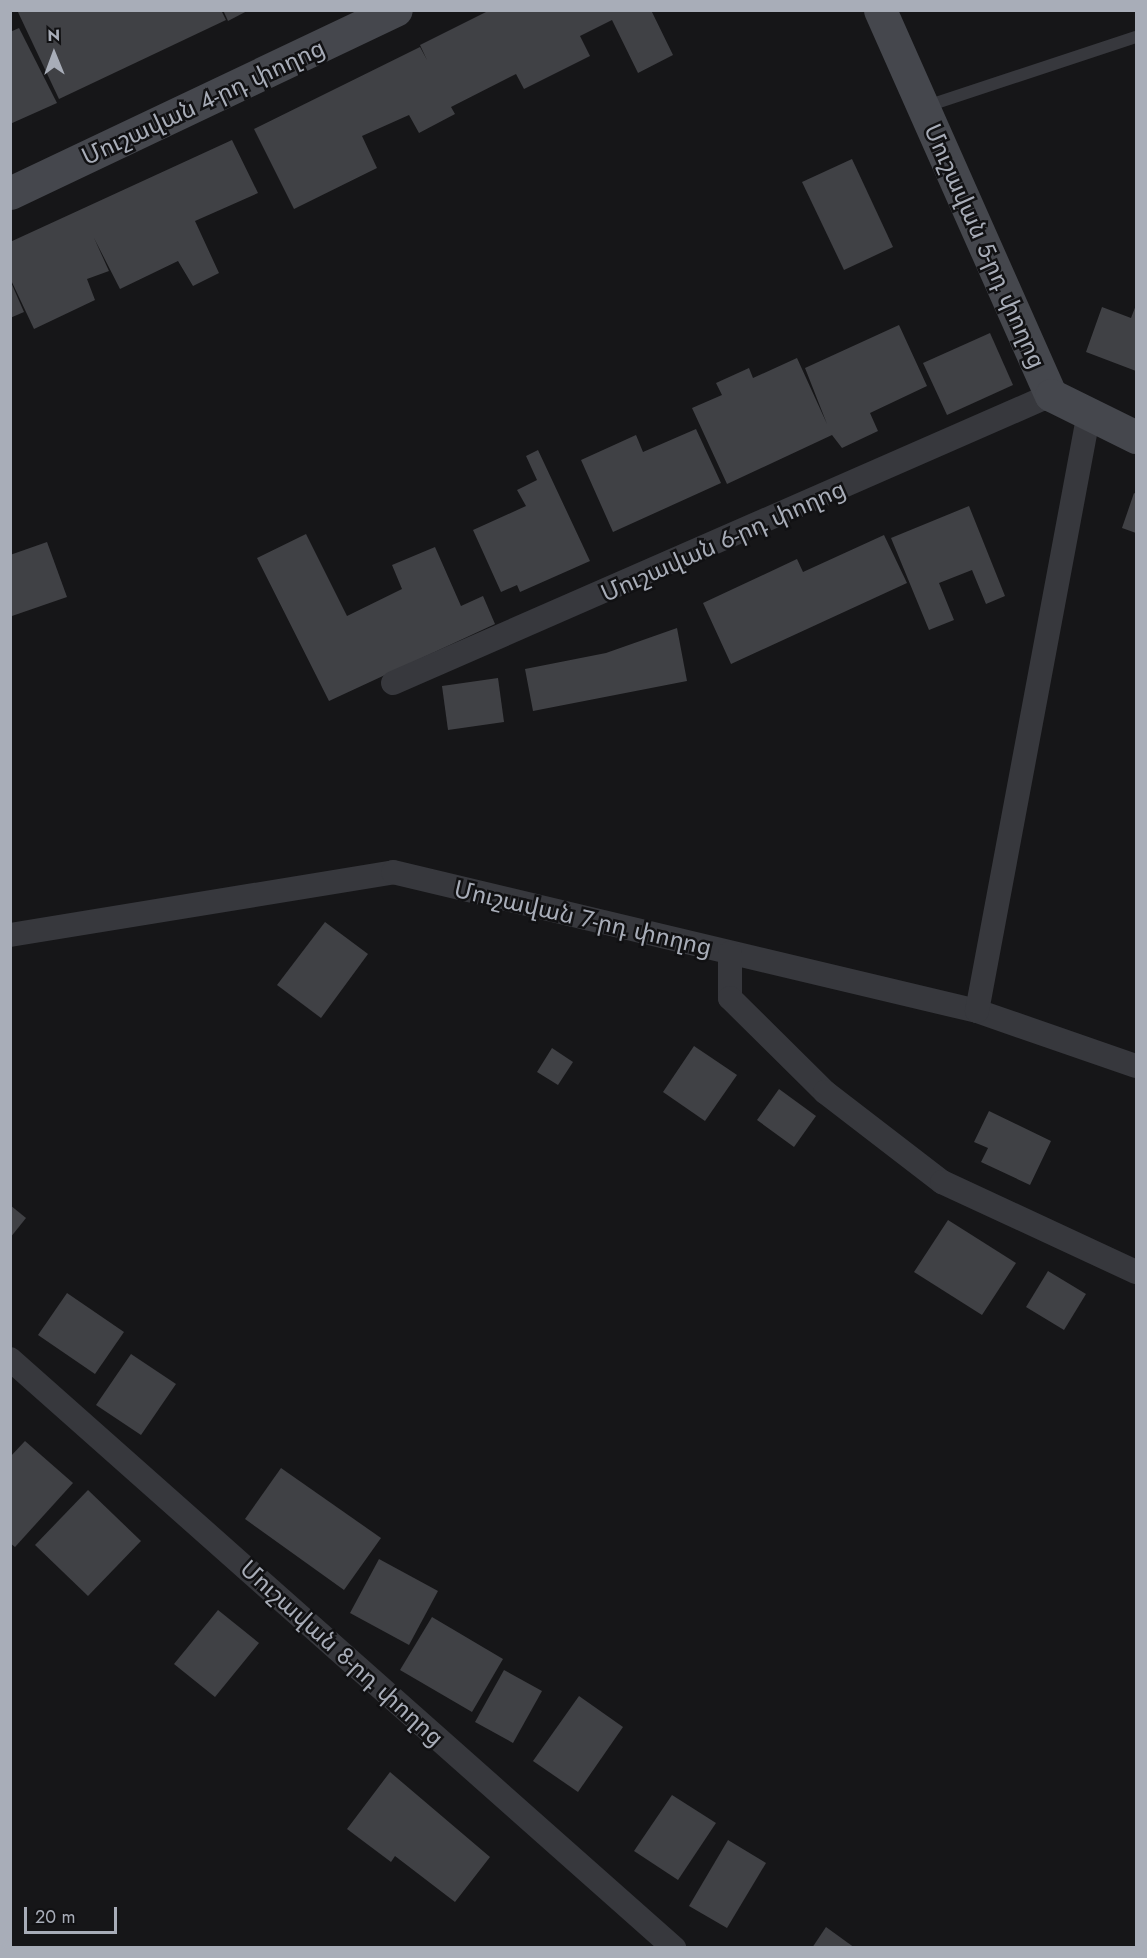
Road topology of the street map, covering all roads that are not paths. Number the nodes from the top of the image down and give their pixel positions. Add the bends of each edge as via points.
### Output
1 (396, 10) edge
2 (880, 10) edge
3 (1137, 37) edge
4 (923, 107) junction
5 (10, 193) edge
6 (1051, 395) junction
7 (1088, 418) junction
8 (1137, 437) edge
9 (393, 683) dead end
10 (10, 935) edge
11 (730, 953) junction
12 (977, 1011) junction
13 (1137, 1066) edge
14 (1137, 1272) edge
15 (10, 1359) edge
16 (674, 1947) edge

1 - 5 street, Մուշավան 4-րդ փողոց
2 - 4 street, Մուշավան 5-րդ փողոց
3 - 4 lane
4 - 6 street, Մուշավան 5-րդ փողոց
6 - 7 street, Մուշավան 5-րդ փողոց
6 - 9 street, Մուշավան 6-րդ փողոց
7 - 8 street, Մուշավան 5-րդ փողոց
7 - 12 street
10 - 11 street, Մուշավան 7-րդ փողոց via 393,872
11 - 12 street
11 - 14 street, Մուշավան 7-րդ փողոց via 730,998 825,1092 942,1182
12 - 13 street
15 - 16 street, Մուշավան 8-րդ փողոց

